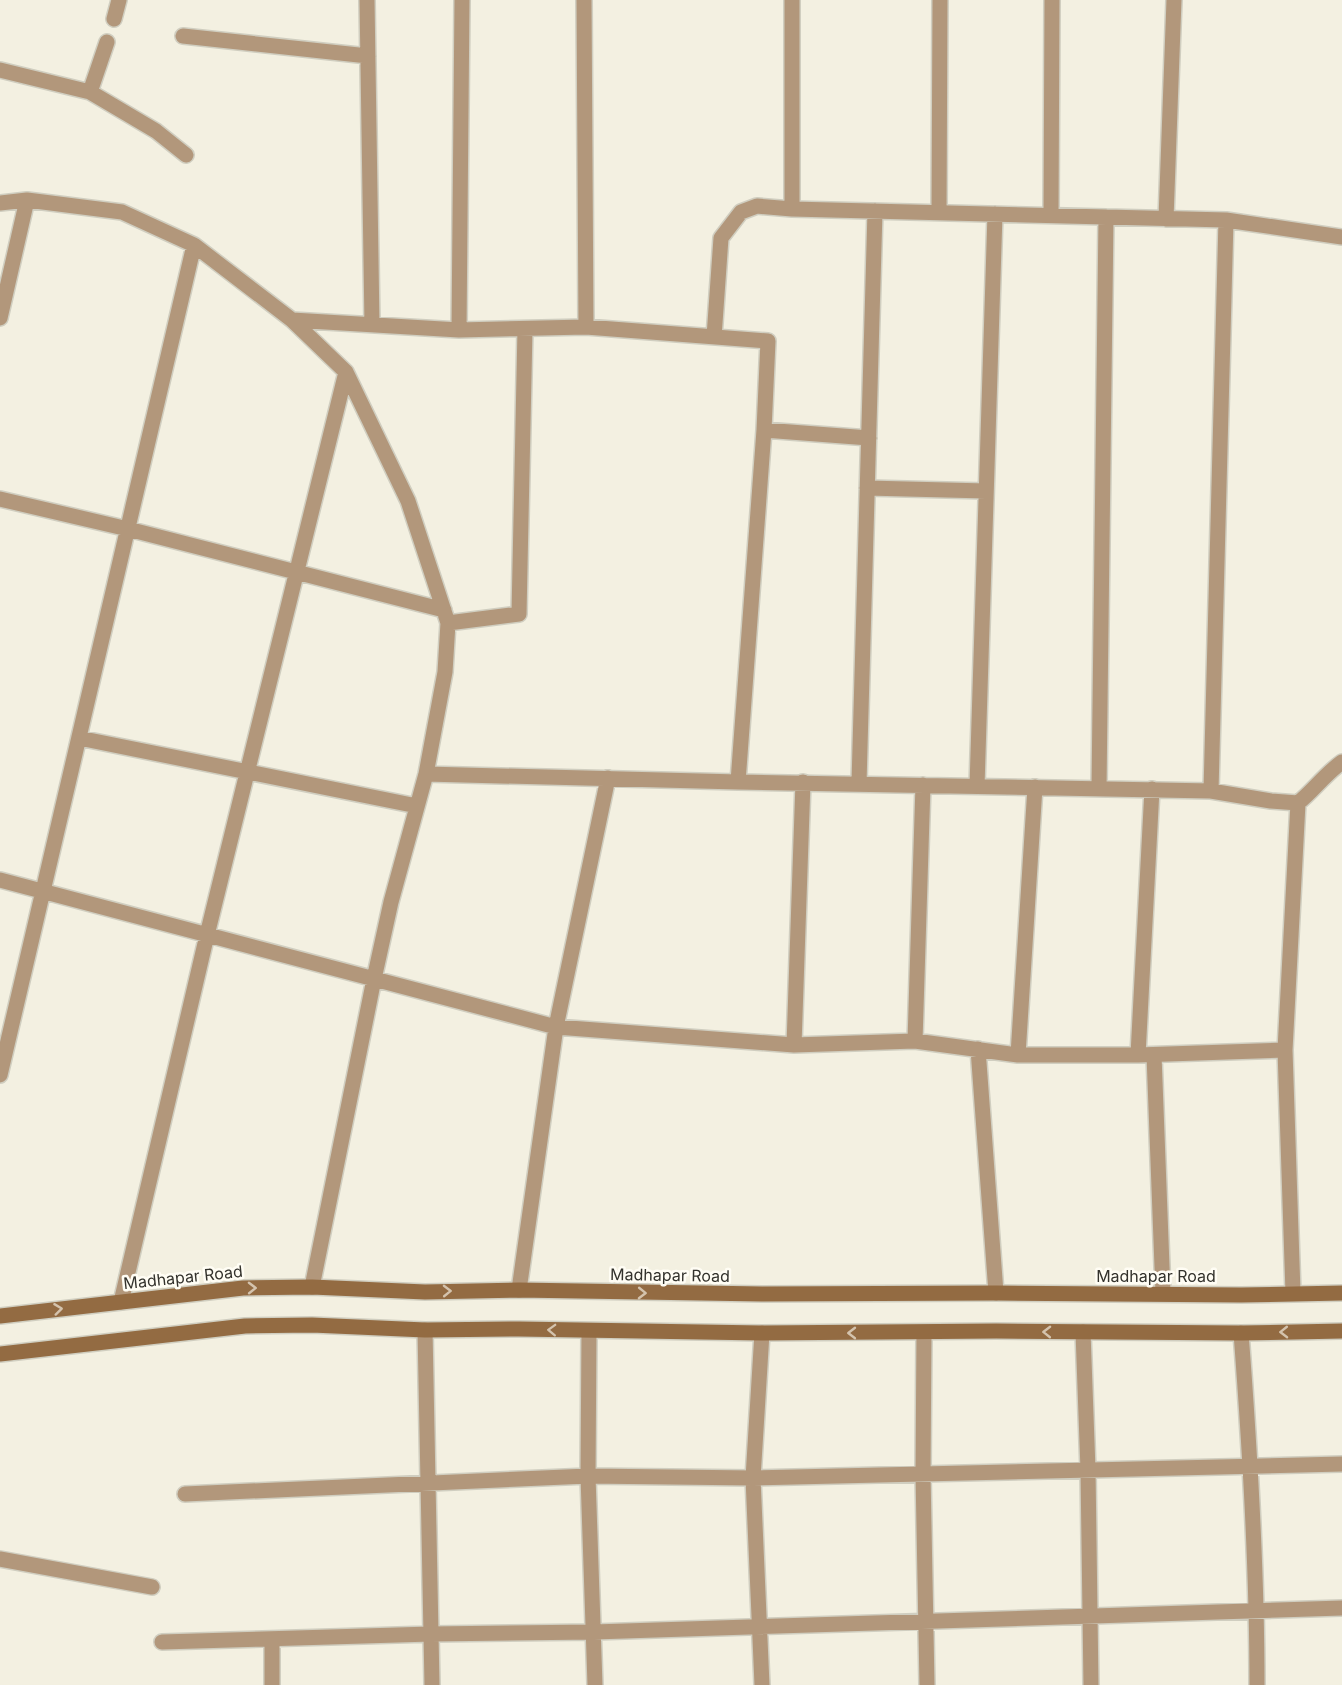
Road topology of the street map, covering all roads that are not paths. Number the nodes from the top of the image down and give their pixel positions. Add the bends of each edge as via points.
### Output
1 (119, 0) edge
2 (367, 0) edge
3 (462, 0) edge
4 (584, 0) edge
5 (792, 0) edge
6 (940, 0) edge
7 (1052, 0) edge
8 (1174, 0) edge
9 (114, 19) dead end
10 (183, 36) dead end
11 (107, 42) dead end
12 (368, 56) junction
13 (0, 70) edge
14 (90, 92) junction
15 (186, 154) dead end
16 (27, 200) junction
17 (0, 203) edge
18 (792, 209) junction
19 (875, 211) junction
20 (939, 212) junction
21 (995, 214) junction
22 (1051, 215) junction
23 (1106, 217) junction
24 (1166, 219) junction
25 (1226, 220) junction
26 (1342, 237) edge
27 (194, 244) junction
28 (0, 318) edge
29 (292, 320) junction
30 (372, 325) junction
31 (586, 327) junction
32 (525, 329) junction
33 (459, 330) junction
34 (714, 337) junction
35 (346, 372) junction
36 (764, 430) junction
37 (869, 438) junction
38 (867, 488) junction
39 (986, 491) junction
40 (0, 499) edge
41 (128, 529) junction
42 (297, 573) junction
43 (446, 616) junction
44 (79, 738) junction
45 (1342, 762) edge
46 (248, 772) junction
47 (426, 774) junction
48 (608, 778) junction
49 (738, 782) junction
50 (803, 782) junction
51 (859, 783) junction
52 (923, 785) junction
53 (977, 786) junction
54 (1035, 787) junction
55 (1099, 788) junction
56 (1152, 789) junction
57 (1211, 791) junction
58 (1298, 803) junction
59 (417, 806) junction
60 (0, 880) edge
61 (43, 892) junction
62 (207, 935) junction
63 (374, 979) junction
64 (556, 1027) junction
65 (915, 1041) junction
66 (794, 1045) junction
67 (978, 1049) junction
68 (1285, 1050) junction
69 (1017, 1055) junction
70 (1137, 1055) junction
71 (1154, 1055) junction
72 (0, 1076) edge
73 (312, 1287) junction
74 (519, 1290) junction
75 (996, 1293) junction
76 (1163, 1293) junction
77 (1293, 1293) junction
78 (1342, 1293) edge
79 (121, 1302) junction
80 (0, 1316) edge
81 (425, 1330) junction
82 (1342, 1330) edge
83 (589, 1331) junction
84 (1083, 1332) junction
85 (762, 1333) junction
86 (924, 1333) junction
87 (1241, 1333) junction
88 (0, 1354) edge
89 (1342, 1464) edge
90 (1251, 1467) junction
91 (1088, 1470) junction
92 (922, 1474) junction
93 (588, 1476) junction
94 (753, 1478) junction
95 (428, 1483) junction
96 (185, 1494) dead end
97 (0, 1559) edge
98 (152, 1587) dead end
99 (1342, 1608) edge
100 (1257, 1611) junction
101 (1089, 1616) junction
102 (926, 1621) junction
103 (759, 1626) junction
104 (594, 1632) junction
105 (431, 1634) junction
106 (272, 1638) junction
107 (162, 1642) dead end
108 (272, 1685) edge
109 (432, 1685) edge
110 (595, 1685) edge
111 (762, 1685) edge
112 (927, 1685) edge
113 (1091, 1685) edge
114 (1257, 1685) edge

1 - 9 street
2 - 12 street
3 - 33 street
4 - 31 street
5 - 18 street
6 - 20 street
7 - 22 street
8 - 24 street
10 - 12 street
11 - 14 street
12 - 30 street
13 - 14 street
14 - 15 street
16 - 17 street
16 - 27 street via 122,212
16 - 28 street
18 - 19 street
18 - 34 street via 749,209 721,238
19 - 20 street
19 - 37 street
20 - 21 street
21 - 22 street
21 - 39 street
22 - 23 street
23 - 24 street
23 - 55 street
24 - 25 street
25 - 26 street
25 - 57 street
27 - 29 street
27 - 41 street
29 - 30 street
29 - 35 street
30 - 33 street
31 - 32 street
31 - 34 street
32 - 33 street
32 - 43 street via 519,614
34 - 36 street via 768,341
35 - 42 street
35 - 43 street via 408,501
36 - 37 street
36 - 49 street
37 - 38 street
38 - 39 street
38 - 51 street
39 - 53 street
40 - 41 street
41 - 42 street
41 - 44 street
42 - 43 street
42 - 46 street
43 - 47 street via 445,672
44 - 46 street
44 - 61 street
45 - 58 street
46 - 59 street
46 - 62 street
47 - 48 street
47 - 59 street
48 - 49 street
48 - 64 street
49 - 50 street
50 - 51 street
50 - 66 street
51 - 52 street
52 - 53 street
52 - 65 street
53 - 54 street
54 - 55 street
54 - 69 street
55 - 56 street
56 - 57 street
56 - 70 street
57 - 58 street
58 - 68 street
59 - 63 street
60 - 61 street
61 - 62 street
61 - 72 street
62 - 63 street
62 - 79 street
63 - 64 street
63 - 73 street
64 - 66 street
64 - 74 street
65 - 66 street
65 - 67 street
67 - 69 street
67 - 75 street
68 - 71 street
68 - 77 street
69 - 70 street
70 - 71 street
71 - 76 street
73 -> 74 main road, Madhapar Road via 425,1292
79 -> 73 main road, Madhapar Road via 243,1288
74 -> 75 main road, Madhapar Road
75 - 76 main road, Madhapar Road
76 - 77 main road, Madhapar Road
77 - 78 main road, Madhapar Road
80 -> 79 main road, Madhapar Road
83 -> 81 main road
81 - 88 main road via 245,1326
81 - 95 street
82 -> 87 main road
83 - 85 main road
83 - 93 street
84 -> 86 main road
84 - 87 main road
84 - 91 street
86 -> 85 main road
85 - 94 street
86 - 92 street
87 - 90 street
89 - 90 street
90 - 91 street
90 - 100 street
91 - 92 street
91 - 101 street
92 - 94 street
92 - 102 street
93 - 94 street
93 - 95 street
93 - 104 street
94 - 103 street
95 - 96 street
95 - 105 street
97 - 98 street
99 - 100 street
100 - 101 street
100 - 114 street
101 - 102 street
101 - 113 street
102 - 103 street
102 - 112 street
103 - 104 street
103 - 111 street
104 - 105 street
104 - 110 street
105 - 106 street
105 - 109 street
106 - 107 street
106 - 108 street

